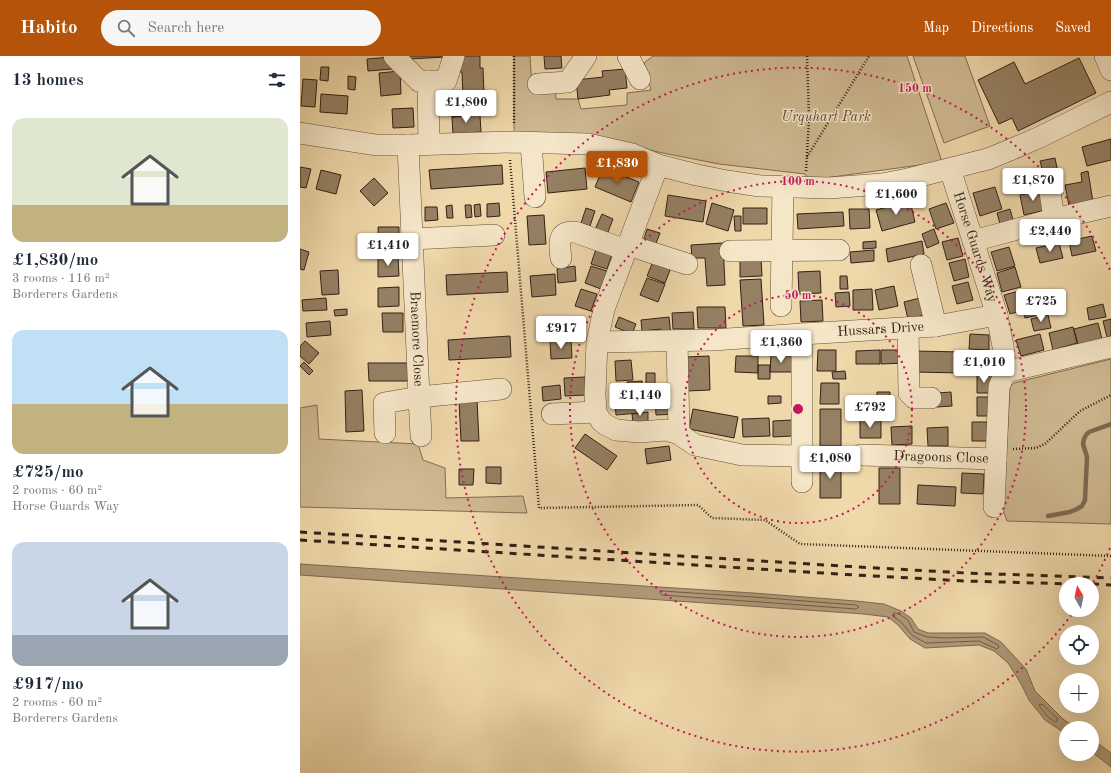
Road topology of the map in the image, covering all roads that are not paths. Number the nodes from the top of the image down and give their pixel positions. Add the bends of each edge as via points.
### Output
1 (394, 56) edge
2 (454, 56) edge
3 (586, 56) edge
4 (628, 56) edge
5 (1105, 56) edge
6 (1111, 70) edge
7 (640, 79) dead end
8 (428, 81) junction
9 (538, 84) dead end
10 (1111, 102) edge
11 (300, 133) edge
12 (523, 142) junction
13 (429, 144) junction
14 (408, 145) junction
15 (658, 165) junction
16 (950, 169) junction
17 (783, 187) junction
18 (1050, 192) dead end
19 (534, 197) dead end
20 (1111, 206) edge
21 (1054, 219) junction
22 (494, 235) dead end
23 (412, 239) junction
24 (973, 241) junction
25 (627, 247) junction
26 (782, 250) junction
27 (839, 250) dead end
28 (730, 251) dead end
29 (561, 258) dead end
30 (687, 264) dead end
31 (921, 265) dead end
32 (781, 306) dead end
33 (997, 316) junction
34 (936, 326) junction
35 (908, 328) junction
36 (802, 334) junction
37 (677, 340) junction
38 (597, 342) junction
39 (1111, 347) edge
40 (1004, 372) junction
41 (501, 389) dead end
42 (418, 397) junction
43 (931, 398) dead end
44 (596, 412) junction
45 (552, 414) dead end
46 (385, 433) dead end
47 (679, 434) junction
48 (421, 436) dead end
49 (996, 454) junction
50 (802, 456) junction
51 (861, 456) road end
52 (802, 482) dead end
53 (994, 507) dead end

1 - 8 street via 419,81
2 - 8 street via 446,81
3 - 9 street via 568,82
4 - 7 street
5 - 6 street
8 - 13 street
10 - 16 street via 1040,138 988,159
11 - 14 street via 376,145
12 - 13 street
12 - 15 street via 588,144 632,154
12 - 19 street
13 - 14 street
14 - 23 street, Braemore Close
15 - 17 street via 727,181
15 - 25 street
16 - 17 street via 882,184 829,188
16 - 24 street, Horse Guards Way
17 - 26 street
18 - 21 street
20 - 21 street
21 - 24 street
22 - 23 street
23 - 42 street, Braemore Close
24 - 33 street, Horse Guards Way
25 - 29 street via 570,232 560,238
25 - 30 street
25 - 38 street via 604,309
26 - 27 street
26 - 28 street
26 - 32 street
31 - 34 street
33 - 34 street, Hussars Drive
33 - 40 street, Horse Guards Way via 1004,352
34 - 35 street, Hussars Drive
35 - 36 street, Hussars Drive
35 - 43 street via 909,393 914,398
36 - 37 street, Hussars Drive
36 - 50 street
37 - 38 street, Hussars Drive
37 - 47 street
38 - 44 street
39 - 40 street
40 - 49 street, Horse Guards Way via 999,387
41 - 42 street
42 - 46 street via 384,403
42 - 48 street, Braemore Close
44 - 45 street
44 - 47 street via 601,421 611,428 639,432 666,430
47 - 50 street via 695,445 742,455
49 - 51 street, Dragoons Close
49 - 53 street, Horse Guards Way
50 - 52 street

